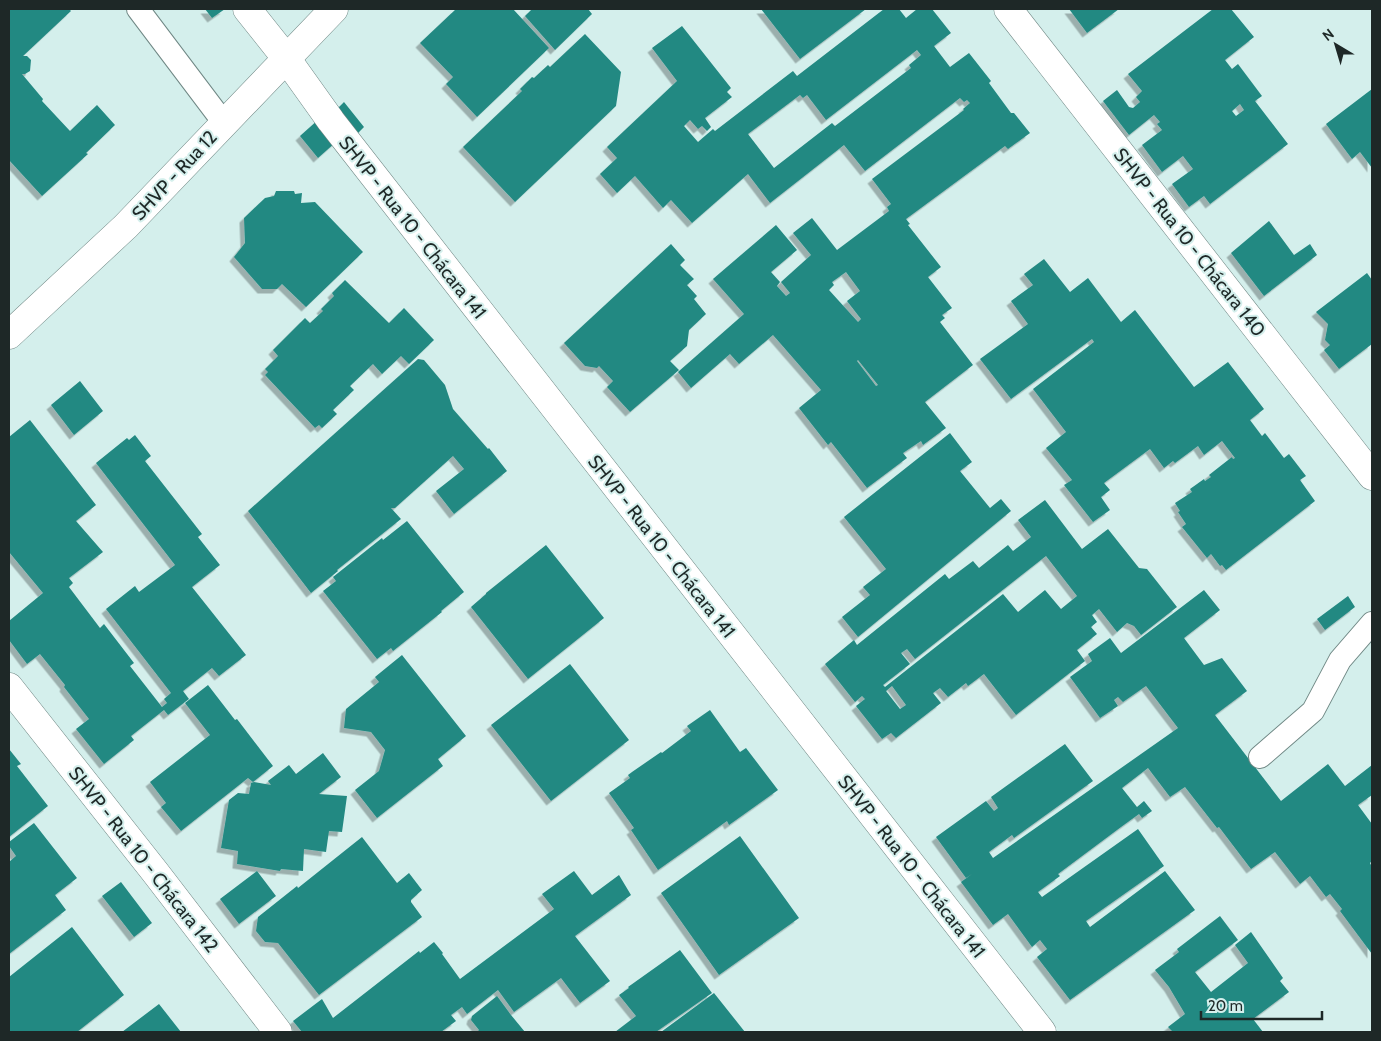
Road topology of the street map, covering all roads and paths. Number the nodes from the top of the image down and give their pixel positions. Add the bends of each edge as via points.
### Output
1 (138, 9) edge
2 (247, 9) edge
3 (334, 9) edge
4 (1008, 9) edge
5 (286, 58) junction
6 (224, 122) junction
7 (9, 335) edge
8 (1372, 476) edge
9 (1372, 623) edge
10 (9, 687) edge
11 (1260, 757) dead end
12 (278, 1032) edge
13 (1042, 1032) edge

1 - 6 lane
2 - 5 street, SHVP - Rua 10 - Chácara 141
3 - 5 street, SHVP - Rua 12
4 - 8 street, SHVP - Rua 10 - Chácara 140
5 - 6 street, SHVP - Rua 12
5 - 13 street, SHVP - Rua 10 - Chácara 141 via 331,121
6 - 7 street, SHVP - Rua 12 via 126,226
9 - 11 lane via 1340,660 1313,711
10 - 12 street, SHVP - Rua 10 - Chácara 142

